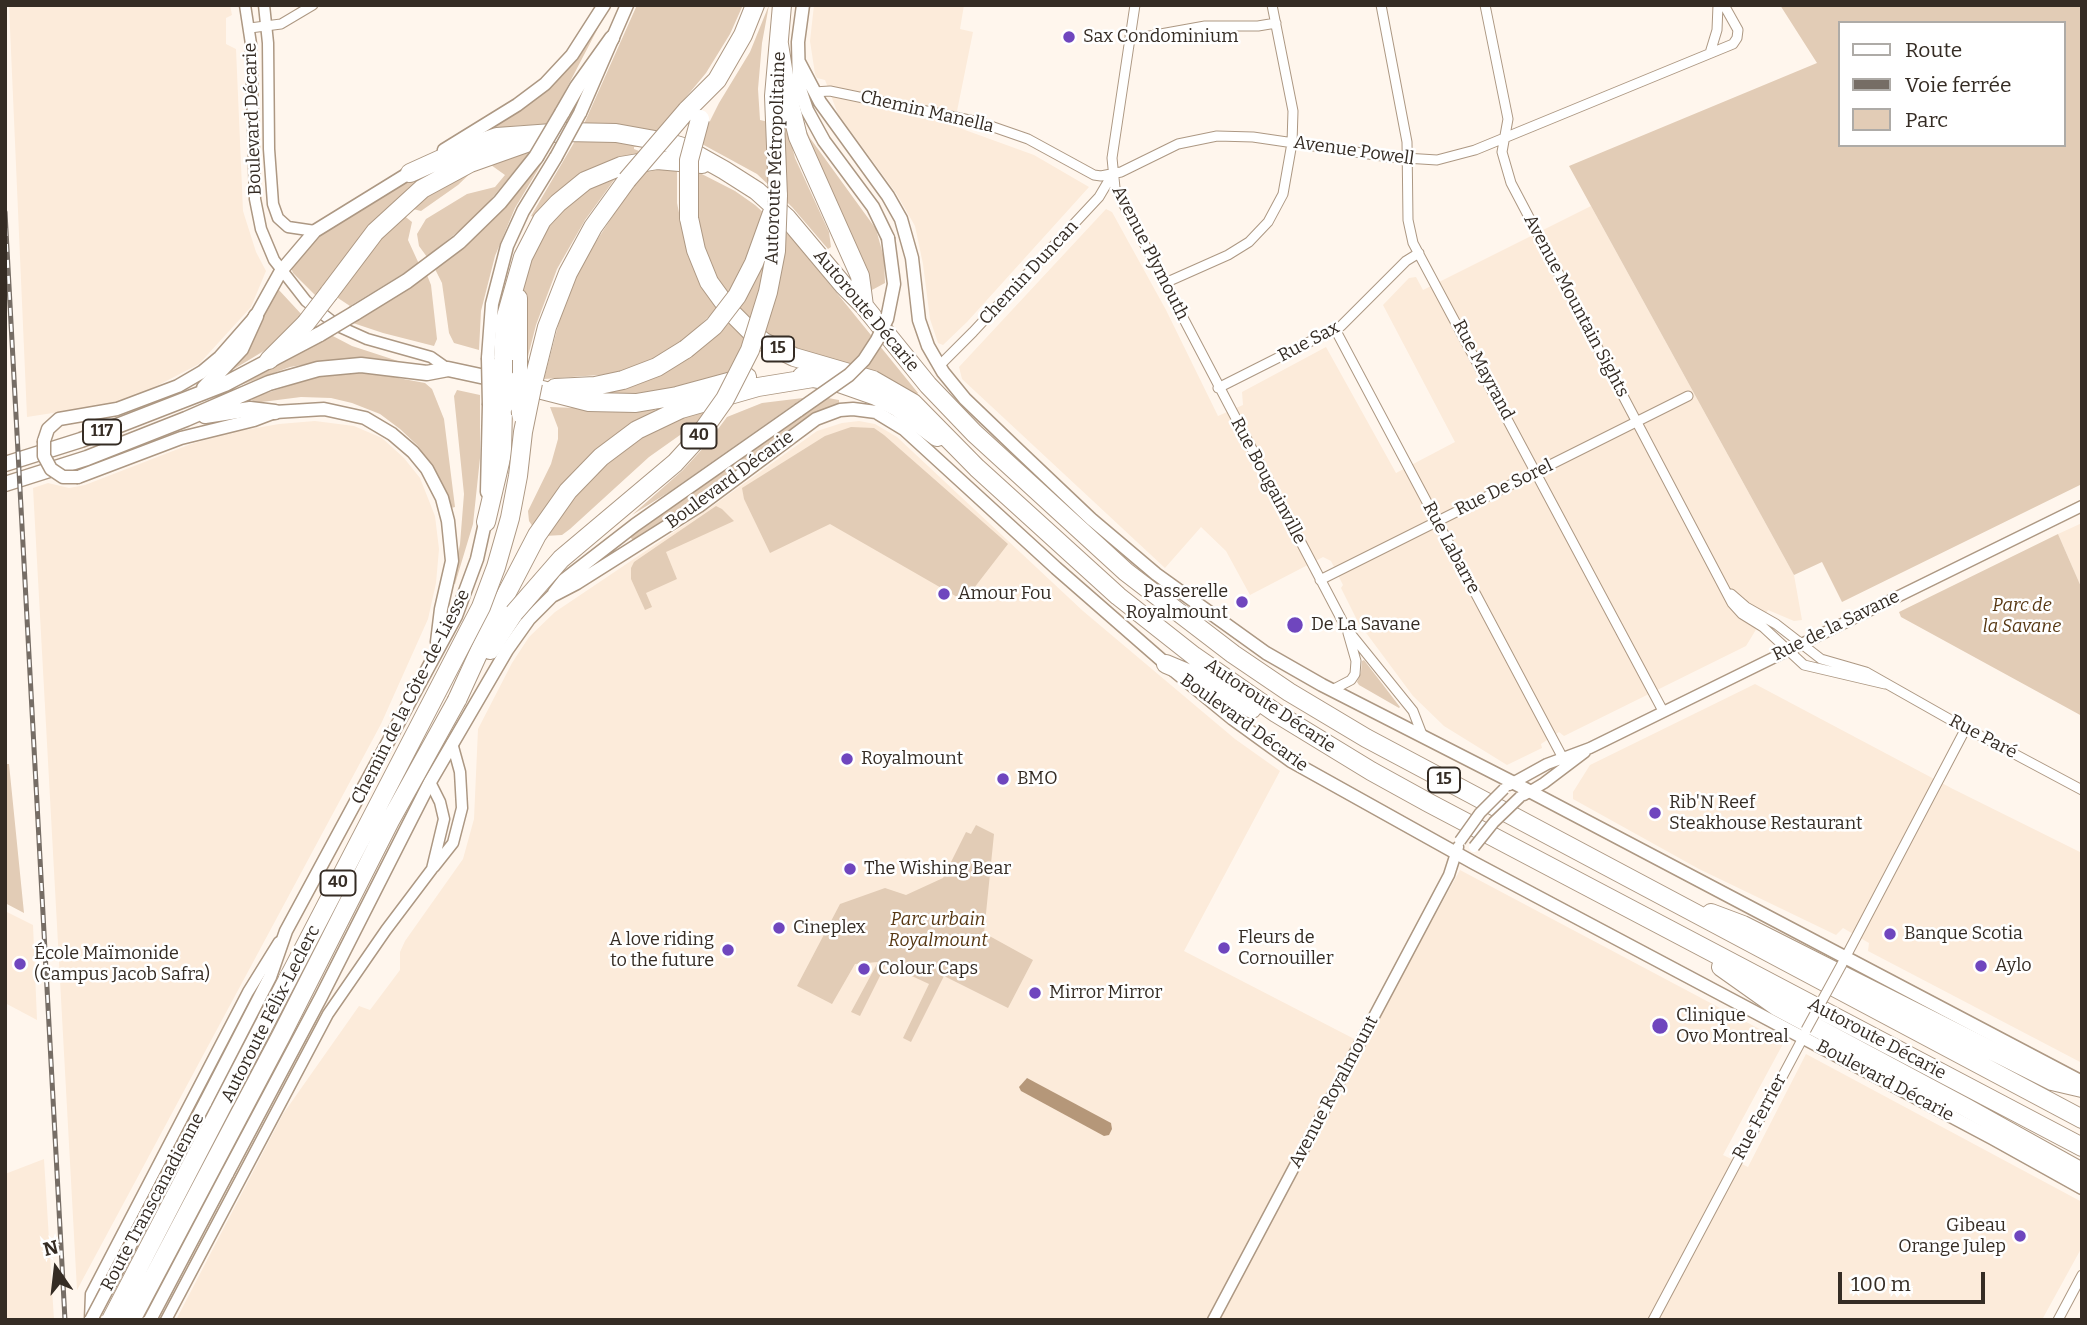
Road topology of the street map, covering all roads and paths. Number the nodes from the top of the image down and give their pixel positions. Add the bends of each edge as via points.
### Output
1 (245, 5) edge
2 (264, 5) edge
3 (313, 5) edge
4 (604, 5) edge
5 (627, 5) edge
6 (755, 5) edge
7 (782, 5) edge
8 (803, 5) edge
9 (1135, 5) edge
10 (1272, 5) edge
11 (1381, 5) edge
12 (1485, 5) edge
13 (1718, 5) edge
14 (1724, 5) edge
15 (1276, 23) junction
16 (267, 26) junction
17 (250, 28) junction
18 (1130, 36) junction
19 (612, 38) junction
20 (779, 44) junction
21 (1710, 53) junction
22 (799, 62) junction
23 (716, 80) junction
24 (814, 92) junction
25 (566, 132) junction
26 (1504, 138) junction
27 (1292, 143) junction
28 (1408, 159) junction
29 (716, 166) junction
30 (410, 173) junction
31 (1112, 175) junction
32 (778, 196) junction
33 (315, 231) junction
34 (1419, 253) junction
35 (281, 271) junction
36 (517, 277) junction
37 (1165, 283) junction
38 (864, 306) junction
39 (256, 316) junction
40 (313, 328) junction
41 (1335, 329) junction
42 (1191, 333) joint
43 (496, 359) junction
44 (269, 360) joint
45 (939, 366) junction
46 (448, 369) junction
47 (813, 378) junction
48 (1218, 388) junction
49 (538, 389) junction
50 (197, 394) junction
51 (1688, 396) dead end
52 (275, 412) junction
53 (187, 419) junction
54 (1638, 422) junction
55 (523, 432) junction
56 (5, 464) edge
57 (977, 468) junction
58 (1537, 472) junction
59 (5, 484) edge
60 (2082, 506) edge
61 (486, 522) joint
62 (1436, 522) junction
63 (1320, 580) junction
64 (1727, 590) junction
65 (552, 596) junction
66 (1346, 628) junction
67 (1800, 643) junction
68 (1786, 650) junction
69 (436, 651) junction
70 (1166, 664) junction
71 (1885, 684) junction
72 (1332, 690) junction
73 (457, 700) junction
74 (1663, 712) junction
75 (1276, 713) junction
76 (1966, 728) junction
77 (1423, 737) junction
78 (452, 743) junction
79 (383, 755) junction
80 (1565, 762) junction
81 (430, 782) junction
82 (1509, 786) junction
83 (2082, 790) edge
84 (1525, 794) junction
85 (1461, 854) junction
86 (432, 869) junction
87 (1662, 895) junction
88 (1664, 926) junction
89 (286, 931) junction
90 (339, 960) junction
91 (1844, 960) junction
92 (1805, 1034) junction
93 (2082, 1082) edge
94 (2082, 1088) edge
95 (2082, 1119) edge
96 (2082, 1147) edge
97 (2082, 1172) edge
98 (2082, 1188) edge
99 (126, 1228) junction
100 (195, 1264) junction
101 (2082, 1275) edge
102 (90, 1320) edge
103 (111, 1320) edge
104 (131, 1320) edge
105 (150, 1320) edge
106 (166, 1320) edge
107 (1213, 1320) edge
108 (1653, 1320) edge
109 (2058, 1320) edge

1 - 17 street, Boulevard Décarie
2 - 16 street, Boulevard Décarie
3 - 16 street via 289,21
4 - 30 main road via 572,55 545,84
5 - 19 main road
6 - 23 highway, 15
7 - 20 highway, Autoroute Métropolitaine / 15
8 - 22 main road
9 - 18 street, Avenue Plymouth
10 - 15 street
11 - 28 street, Rue Mayrand
12 - 26 street, Avenue Mountain Sights via 1508,119
13 - 21 street
14 - 21 street, Avenue Powell via 1737,27 1737,37 1733,44
15 - 18 street
15 - 27 street via 1291,96
16 - 17 street
16 - 33 street, Boulevard Décarie via 273,204 288,227
17 - 35 street, Boulevard Décarie via 254,199 264,237
18 - 31 street, Avenue Plymouth
19 - 40 main road, bridge via 536,157 500,202 449,251 407,281 355,313
19 - 43 main road, bridge via 580,113 523,211 500,268 490,317
20 - 32 highway, Autoroute Métropolitaine / 40 via 774,108
20 - 38 highway, 15 via 792,114 806,157 860,276
21 - 26 street, Avenue Powell
22 - 24 main road
22 - 65 main road, bridge via 799,86 810,118 873,207 888,238 894,284 883,330 857,367 635,525 564,580
23 - 55 highway, 40, bridge via 638,166 579,251 547,327
23 - 57 highway, Autoroute Décarie / 15, bridge via 690,152 687,183 696,250 709,282 730,311 764,342 794,357 895,391 928,415
24 - 31 street, Chemin Manella via 830,91 979,122 1028,139 1094,174
24 - 45 main road via 901,219 912,258 919,320
25 - 29 highway, Autoroute Décarie via 656,139 683,147
25 - 30 highway via 497,137
25 - 40 highway, bridge via 484,157 422,189 374,232 329,293
26 - 28 street, Avenue Powell via 1447,159
26 - 54 street, Avenue Mountain Sights via 1502,152 1511,183
27 - 28 street, Avenue Powell
27 - 31 street, Avenue Powell via 1243,136 1205,138 1166,149
27 - 37 street via 1283,194 1262,231 1235,251
28 - 34 street, Rue Mayrand via 1408,225
29 - 36 highway via 646,161 585,181 542,220
29 - 38 highway, Autoroute Décarie via 770,201
30 - 33 main road
31 - 37 street, Avenue Plymouth
31 - 45 street, Chemin Duncan via 1099,197
32 - 49 highway, bridge via 737,296 714,326 686,349 623,380
32 - 73 highway, Autoroute Métropolitaine / 40, bridge via 776,251 768,292 750,350 729,393 667,471 572,548 538,584
33 - 35 main road
34 - 41 street, Rue Sax
34 - 58 street, Rue Mayrand
35 - 39 main road
35 - 46 street, Boulevard Décarie via 306,301 338,326 431,357
36 - 43 highway
36 - 55 highway, bridge
37 - 42 street, Avenue Plymouth
38 - 87 highway, Autoroute Décarie / 15 via 974,433 1126,572 1219,644 1366,738
39 - 50 main road via 236,356
39 - 52 main road, bridge via 220,357 194,377 117,410 59,419 48,429 44,456 51,469 63,477 78,477 181,438
40 - 44 highway
41 - 48 street, Rue Sax
41 - 62 street, Rue Labarre
42 - 48 street, Rue Bougainville
43 - 61 highway, bridge via 502,454
44 - 50 main road via 233,381
45 - 72 main road via 965,399 1147,566 1266,653
46 - 49 main road
46 - 53 main road via 427,373 361,365 318,369 269,383
47 - 49 highway via 759,375 636,403 589,402
47 - 57 highway via 886,401
47 - 73 highway via 738,391 681,409 601,457 551,513 522,561
48 - 63 street, Rue Bougainville
50 - 56 main road, 117
51 - 54 street, Rue De Sorel
52 - 53 main road via 250,409
52 - 69 main road via 324,409 365,418 400,440 427,469 444,504 452,555
53 - 59 main road, 117
54 - 58 street, Rue De Sorel
54 - 64 street, Avenue Mountain Sights
55 - 103 highway, Autoroute Félix-Leclerc / 40, bridge via 507,527 473,623
57 - 75 highway, Autoroute Décarie / 15 via 1132,608
58 - 62 street, Rue De Sorel
58 - 74 street, Rue Mayrand
60 - 67 street, Rue de la Savane
61 - 69 main road, Chemin de la Côte-de-Liesse via 464,597
62 - 63 street, Rue De Sorel
62 - 80 street, Rue Labarre
63 - 66 street, Rue Bougainville
64 - 67 street, Avenue Mountain Sights
64 - 68 street, Avenue Mountain Sights via 1735,608
65 - 70 main road, Boulevard Décarie via 693,510 816,419 840,410 864,409 886,416 904,429
65 - 78 main road, Boulevard Décarie via 518,633
66 - 72 street, Rue Bougainville via 1355,674
66 - 77 street, Rue Bougainville via 1413,711
67 - 68 street, Rue de la Savane
67 - 71 street, Avenue Mountain Sights via 1821,659 1866,672
68 - 71 street, Avenue Mountain Sights via 1809,667
68 - 74 street, Rue de la Savane
69 - 79 main road, Chemin de la Côte-de-Liesse
70 - 75 highway via 1252,709
70 - 85 main road, Boulevard Décarie via 1290,760
71 - 76 street, Rue Paré
72 - 77 main road
73 - 104 highway, Autoroute Félix-Leclerc / 40, bridge via 383,833
74 - 80 street, Rue de la Savane
75 - 88 highway, Autoroute Décarie / 15 via 1418,797
76 - 83 street, Rue Paré
76 - 91 street, Rue Ferrier
77 - 82 main road
78 - 81 main road
78 - 86 street via 462,808 453,843
79 - 81 main road via 396,755
79 - 89 main road, Chemin de la Côte-de-Liesse
80 - 82 street, Rue de la Savane
80 - 84 street, Rue de la Savane
81 - 86 street via 444,819
81 - 90 main road
82 - 84 main road
82 - 85 street, Rue de la Savane, bridge via 1475,819
84 - 85 street, Rue de la Savane, bridge
84 - 91 main road
85 - 92 main road, Boulevard Décarie
85 - 107 street, Avenue Royalmount
86 - 100 street via 328,1013
87 - 94 highway via 1743,925 2052,1081
87 - 95 highway, Autoroute Décarie / 15
88 - 96 highway, Autoroute Décarie / 15
88 - 97 highway via 1776,1006
89 - 90 main road via 322,939
89 - 99 street, Chemin de la Côte-de-Liesse via 248,992
89 - 102 main road, Route Transcanadienne, bridge via 270,977
90 - 105 main road, bridge
91 - 92 street, Rue Ferrier, bridge
91 - 93 main road
92 - 98 main road, Boulevard Décarie
92 - 108 street, Rue Ferrier
99 - 100 street
99 - 102 street, Chemin de la Côte-de-Liesse via 90,1299
100 - 106 street
101 - 109 street

